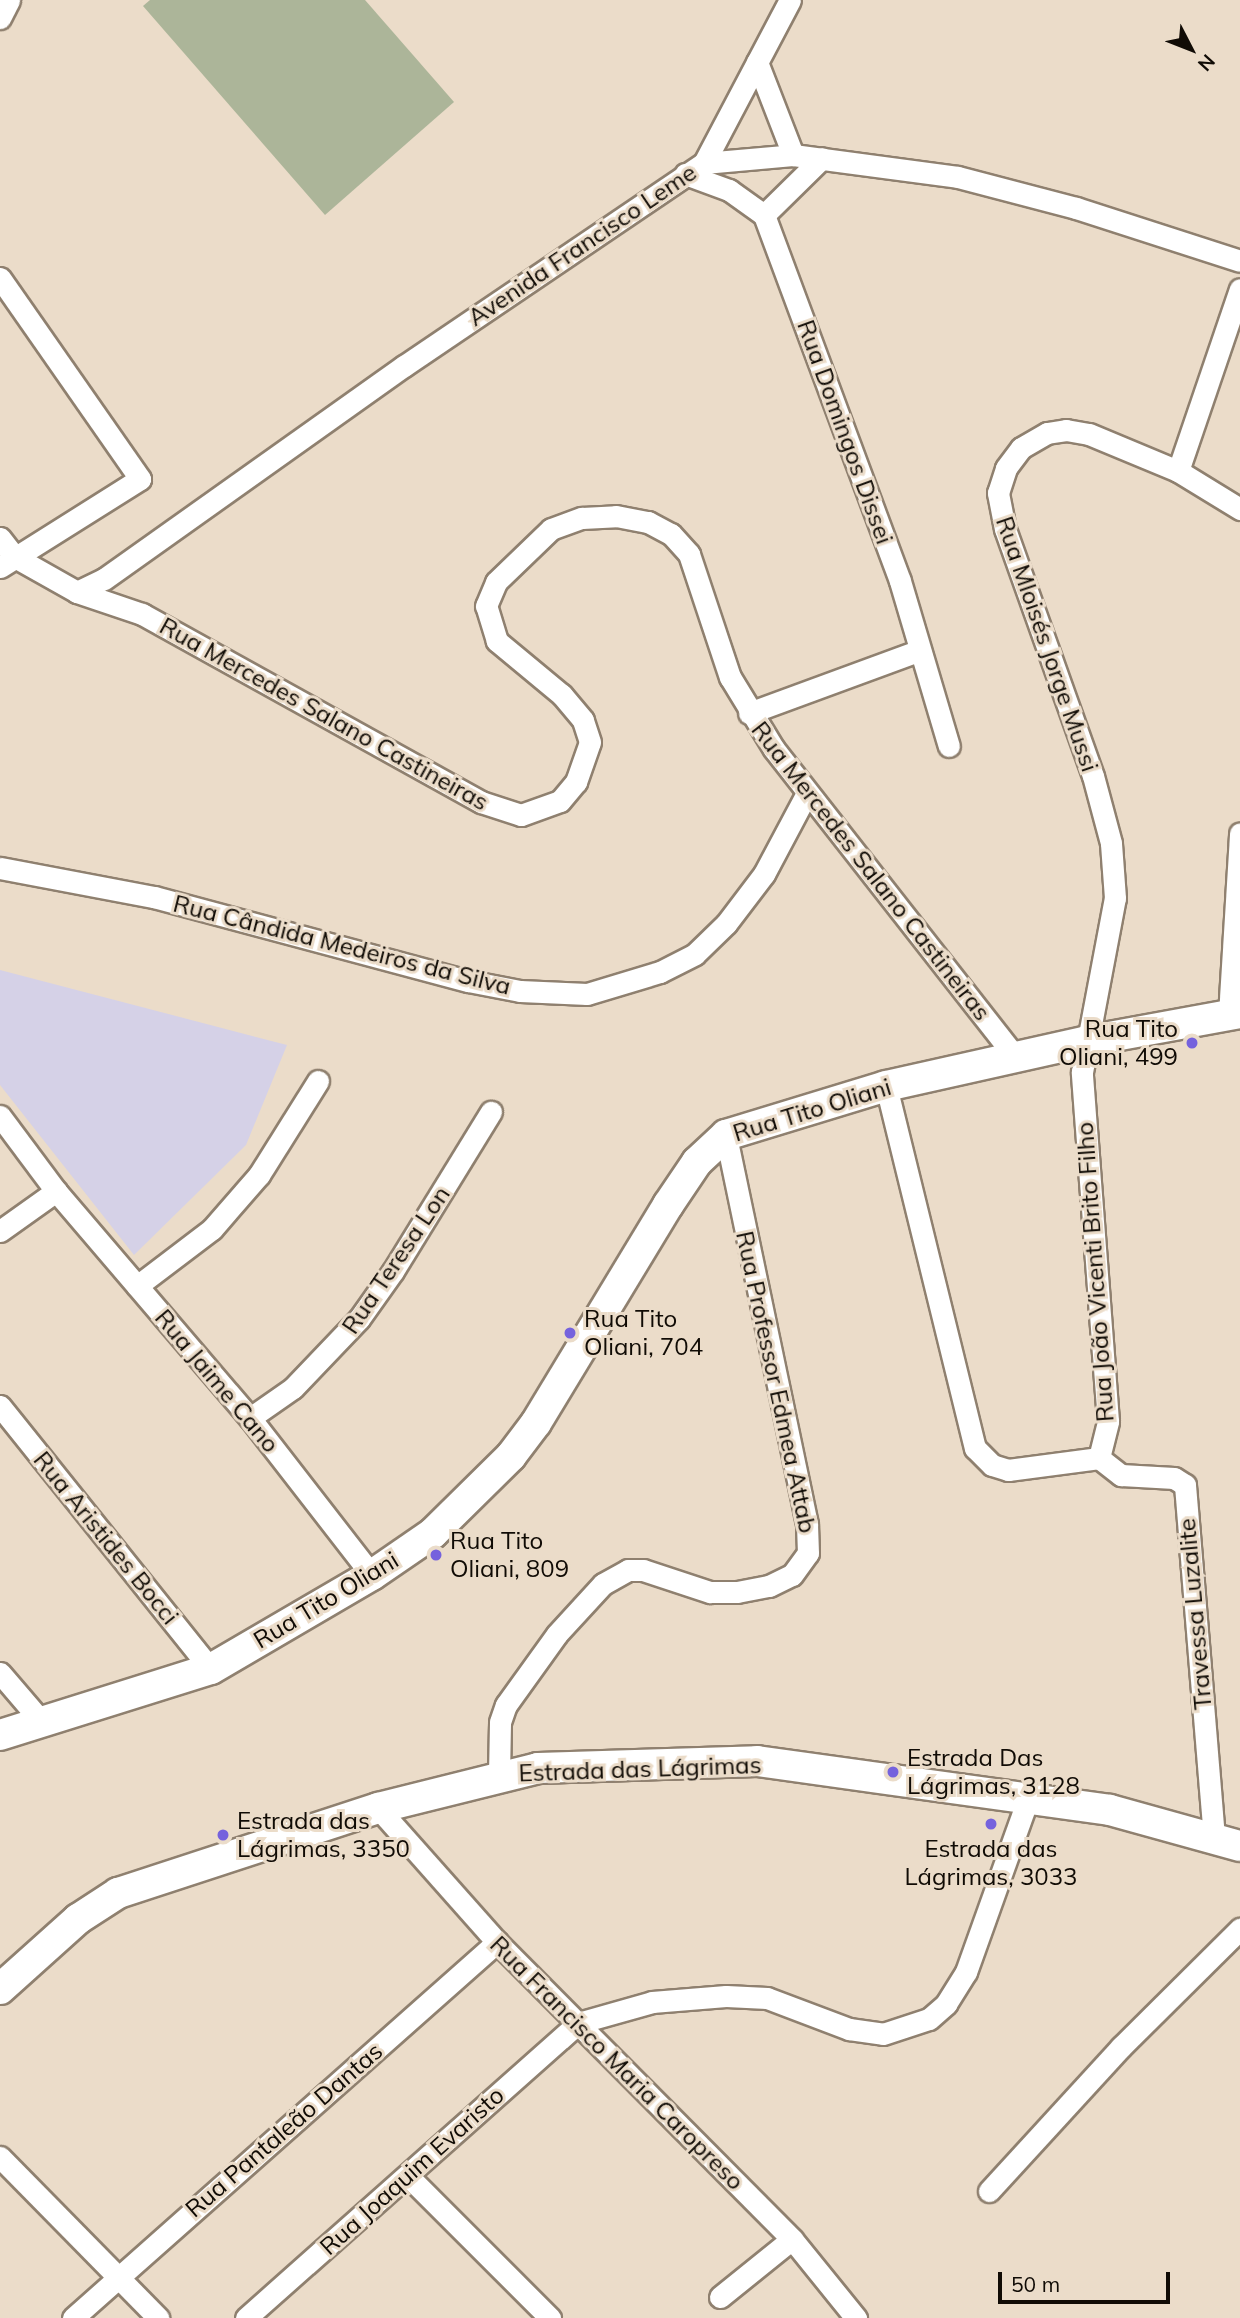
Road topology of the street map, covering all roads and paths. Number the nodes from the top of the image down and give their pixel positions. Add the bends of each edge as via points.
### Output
1 (9, 0) edge
2 (790, 0) edge
3 (0, 18) edge
4 (757, 62) junction
5 (793, 155) junction
6 (822, 158) junction
7 (694, 168) junction
8 (764, 215) junction
9 (1240, 261) edge
10 (0, 278) edge
11 (1240, 289) edge
12 (1178, 471) junction
13 (1240, 509) edge
14 (0, 538) edge
15 (7, 562) edge
16 (76, 592) junction
17 (920, 650) junction
18 (749, 713) junction
19 (949, 746) dead end
20 (806, 795) junction
21 (1240, 833) edge
22 (0, 868) edge
23 (1235, 1014) edge
24 (1087, 1041) junction
25 (1015, 1056) junction
26 (318, 1081) dead end
27 (886, 1086) junction
28 (491, 1112) dead end
29 (0, 1116) edge
30 (726, 1136) junction
31 (56, 1191) junction
32 (0, 1231) edge
33 (137, 1286) junction
34 (0, 1406) edge
35 (250, 1418) junction
36 (1099, 1458) junction
37 (372, 1575) junction
38 (211, 1669) junction
39 (0, 1673) edge
40 (42, 1722) junction
41 (0, 1735) edge
42 (499, 1775) junction
43 (1029, 1796) junction
44 (378, 1808) junction
45 (1227, 1841) edge
46 (1240, 1929) edge
47 (497, 1942) junction
48 (0, 1989) edge
49 (578, 2023) junction
50 (0, 2157) edge
51 (408, 2176) junction
52 (989, 2191) dead end
53 (792, 2239) junction
54 (118, 2276) junction
55 (720, 2297) dead end
56 (73, 2318) edge
57 (158, 2318) edge
58 (246, 2318) edge
59 (550, 2318) edge
60 (856, 2318) edge

1 - 3 street
2 - 4 street
4 - 5 street
4 - 7 street
5 - 6 street, Avenida Francisco Leme
5 - 7 street, Avenida Francisco Leme
6 - 8 street
6 - 9 street, Avenida Francisco Leme via 958,177 1076,208
7 - 8 street
7 - 16 street, Avenida Francisco Leme via 104,579
8 - 17 street, Rua Domingos Dissei via 900,581
10 - 15 street via 140,479
11 - 12 street
12 - 13 street, Rua Mloisés Jorge Mussi
12 - 24 street, Rua Mloisés Jorge Mussi via 1089,434 1066,430 1040,436 1021,448 1006,468 998,493 1005,529 1093,776 1111,843 1115,898
14 - 15 street
15 - 16 street
16 - 18 street, Rua Mercedes Salano Castineiras via 142,614 481,802 521,815 560,801 576,782 590,742 583,720 562,695 497,641 486,606 496,582 551,529 582,518 637,520 671,534 689,554 713,635
17 - 18 street
17 - 19 street, Rua Domingos Dissei
18 - 20 street, Rua Mercedes Salano Castineiras
20 - 22 street, Rua Cândida Medeiros da Silva via 764,874 726,924 695,954 660,972 587,994 520,991 468,981 154,897
20 - 25 street, Rua Mercedes Salano Castineiras
21 - 23 street
23 - 24 street, Rua Tito Oliani
24 - 25 street, Rua Tito Oliani
24 - 36 street, Rua João Vicenti Brito Filho via 1082,1072 1108,1421
25 - 27 street, Rua Tito Oliani
26 - 33 street via 259,1175 220,1220
27 - 30 street, Rua Tito Oliani
27 - 36 street, Rua João Vicenti Brito Filho via 975,1448 992,1465 1008,1470
28 - 35 street, Rua Teresa Lon via 359,1319 293,1388
29 - 31 street, Rua Jaime Cano
30 - 37 street, Rua Tito Oliani via 697,1162 668,1205 511,1456 433,1533
30 - 42 street, Rua Professor Edmea Attab via 807,1524 808,1553 792,1575 769,1586 737,1592 710,1592 643,1570 628,1570 603,1584 557,1634 506,1705 500,1722
31 - 32 street
31 - 33 street, Rua Jaime Cano
33 - 35 street, Rua Jaime Cano
34 - 38 street, Rua Aristides Bocci
35 - 37 street, Rua Jaime Cano
36 - 45 street, Travessa Luzalite via 1121,1475 1174,1478 1185,1485
37 - 38 street, Rua Tito Oliani
38 - 40 street, Rua Tito Oliani
39 - 40 street
40 - 41 street, Rua Tito Oliani
42 - 43 street, Estrada das Lágrimas via 538,1768 757,1761
42 - 44 street, Estrada das Lágrimas
43 - 45 street, Estrada das Lágrimas via 1110,1810
43 - 49 street via 966,1972 946,2004 929,2020 883,2034 849,2029 767,1998 726,1996 652,2002
44 - 47 street, Rua Francisco Maria Caropreso
44 - 48 street, Estrada das Lágrimas via 118,1893 78,1919
46 - 52 street via 1102,2067
47 - 49 street, Rua Francisco Maria Caropreso
47 - 54 street, Rua Pantaleão Dantas
49 - 51 street, Rua Joaquim Evaristo
49 - 53 street, Rua Francisco Maria Caropreso
50 - 54 street
51 - 58 street, Rua Joaquim Evaristo
51 - 59 street
53 - 55 street
53 - 60 street, Rua Francisco Maria Caropreso
54 - 56 street, Rua Pantaleão Dantas via 98,2301
54 - 57 street

